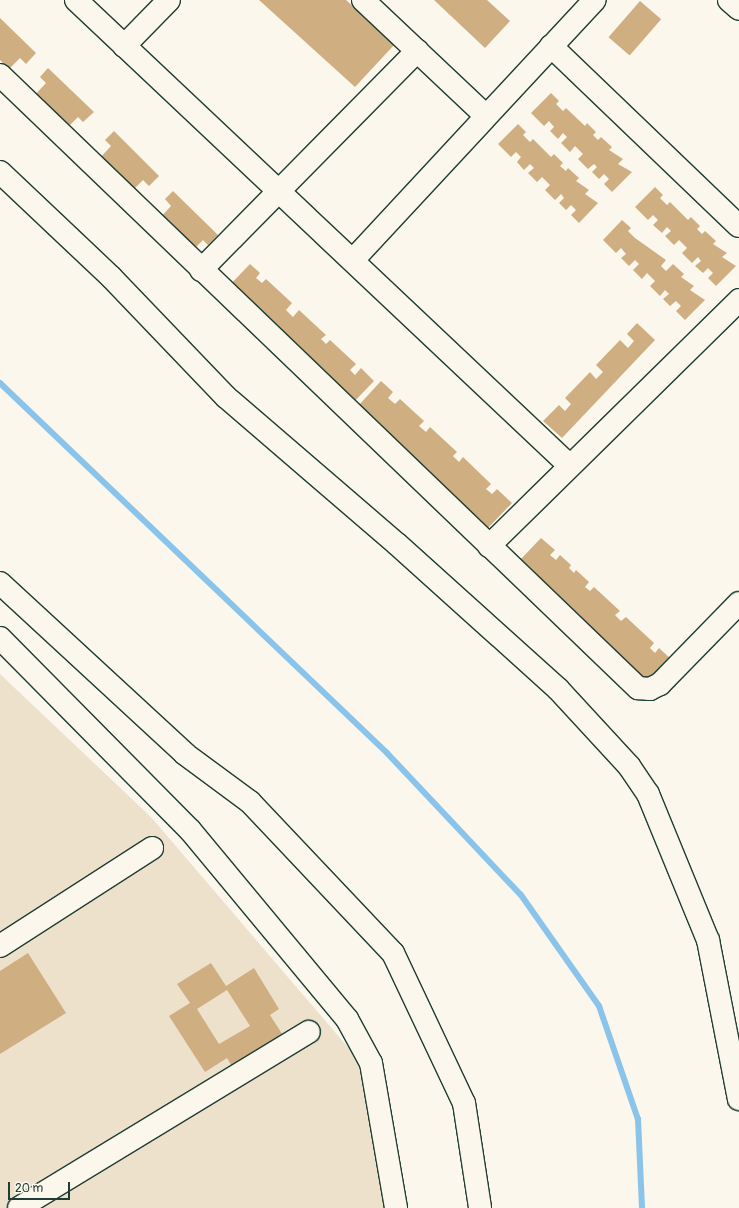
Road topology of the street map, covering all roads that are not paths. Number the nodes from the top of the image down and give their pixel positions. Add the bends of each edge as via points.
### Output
1 (76, 0) edge
2 (169, 0) edge
3 (363, 0) edge
4 (595, 0) edge
5 (729, 0) edge
6 (739, 10) edge
7 (124, 46) junction
8 (551, 46) junction
9 (417, 51) junction
10 (0, 75) edge
11 (486, 116) junction
12 (0, 172) edge
13 (280, 192) junction
14 (739, 226) edge
15 (352, 260) junction
16 (201, 270) junction
17 (739, 300) edge
18 (570, 466) junction
19 (489, 546) junction
20 (0, 583) edge
21 (739, 603) edge
22 (0, 638) edge
23 (152, 848) dead end
24 (0, 946) edge
25 (309, 1032) dead end
26 (739, 1099) edge
27 (19, 1208) edge
28 (396, 1208) edge
29 (480, 1208) edge

1 - 7 street
2 - 7 street
3 - 9 street
4 - 8 street
5 - 6 street
7 - 13 street
8 - 11 street
8 - 14 street
9 - 11 street
9 - 13 street
10 - 16 street
11 - 15 street
12 - 26 street via 112,277 226,397 397,544 558,688 629,766 648,794 708,940
13 - 15 street
13 - 16 street
15 - 18 street
16 - 19 street
17 - 18 street
18 - 19 street
19 - 21 street via 638,688 644,690 660,684
20 - 29 street via 185,754 250,802 393,953 464,1103
22 - 28 street via 190,830 347,1019 371,1063
23 - 24 street
25 - 27 street

